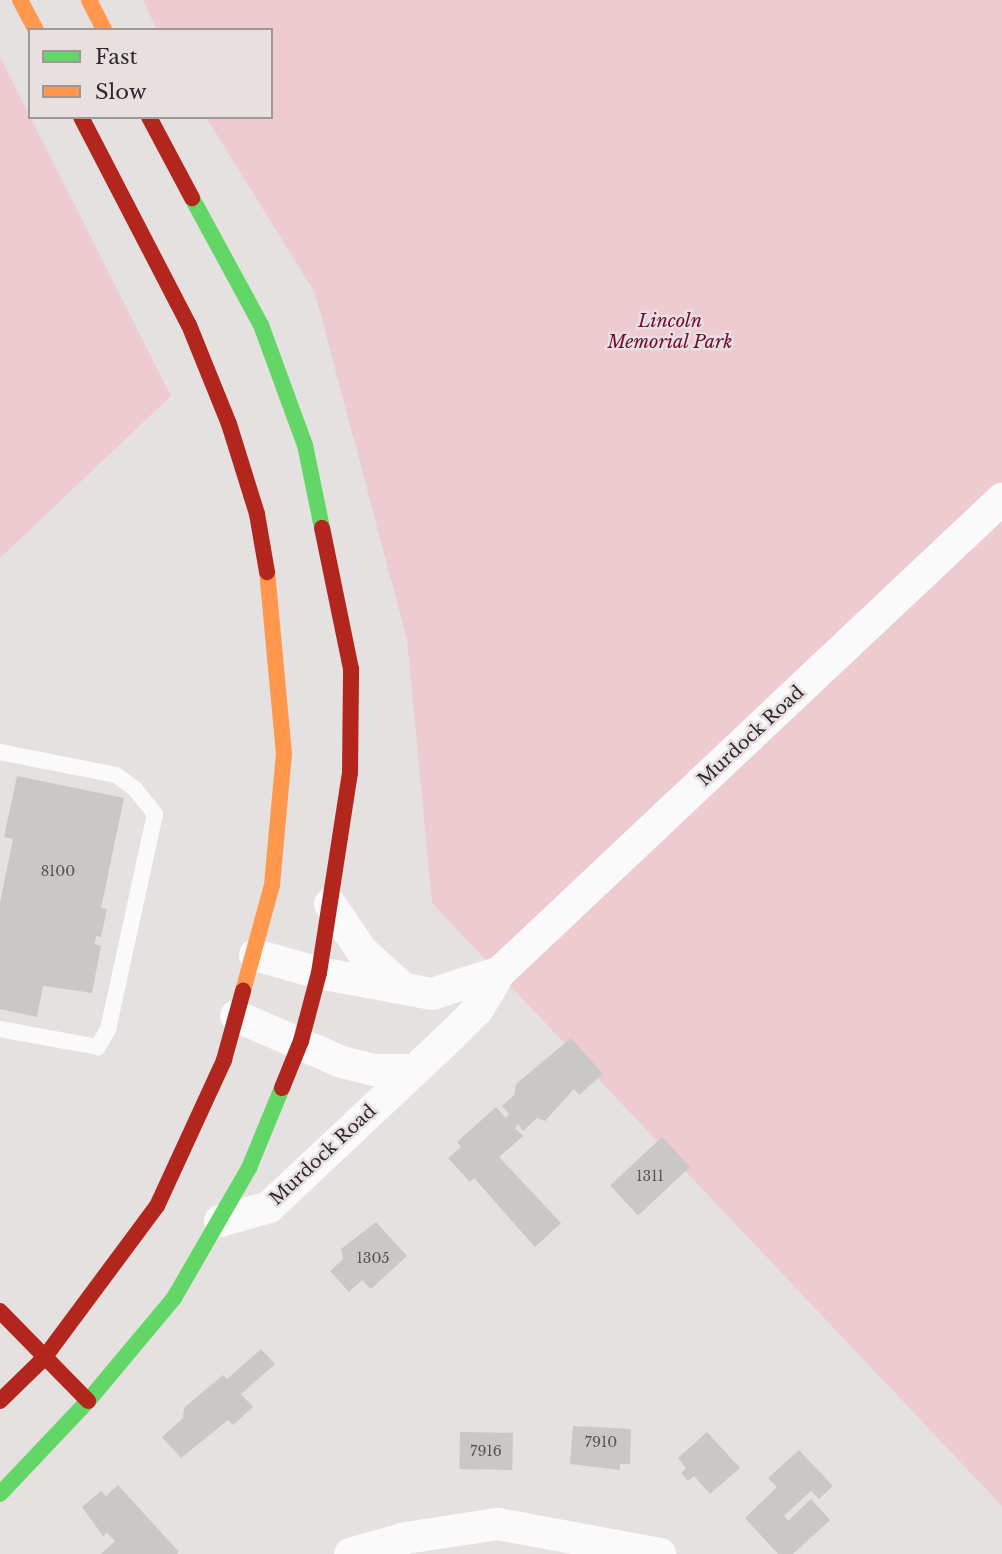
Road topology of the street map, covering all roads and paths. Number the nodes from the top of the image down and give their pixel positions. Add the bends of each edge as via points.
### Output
1 (20, 0) edge
2 (89, 0) edge
3 (35, 28) edge
4 (103, 28) edge
5 (82, 119) edge
6 (150, 119) edge
7 (1002, 499) edge
8 (0, 752) edge
9 (330, 904) junction
10 (255, 955) junction
11 (500, 972) junction
12 (319, 973) junction
13 (418, 991) junction
14 (236, 1016) junction
15 (0, 1029) edge
16 (449, 1038) junction
17 (301, 1041) junction
18 (415, 1070) junction
19 (220, 1221) junction
20 (0, 1311) edge
21 (44, 1358) junction
22 (0, 1401) edge
23 (88, 1401) junction
24 (0, 1494) edge
25 (351, 1554) edge
26 (660, 1554) edge

1 - 3 main road
2 - 4 main road
5 - 10 main road via 189,324 229,424 257,514 270,589 284,754 272,886
6 - 9 main road via 261,326 305,445 323,522 351,669 349,773
7 - 11 street, Murdock Road
8 - 15 lane via 116,775 135,789 155,814 108,1029 98,1047
9 - 12 main road
9 - 13 street via 362,951
10 - 12 street, Murdock Road
10 - 14 main road
11 - 13 street, Murdock Road
11 - 16 street, Murdock Road via 478,1009
12 - 13 street, Murdock Road
12 - 17 main road
13 - 16 street
14 - 17 street
14 - 21 main road via 224,1060 157,1206 94,1297
16 - 18 street, Murdock Road
17 - 18 street via 342,1062 374,1070
17 - 19 main road via 249,1168
18 - 19 street, Murdock Road via 269,1207
19 - 23 main road via 174,1298
20 - 21 main road
21 - 22 main road
21 - 23 main road
23 - 24 main road
25 - 26 street via 406,1538 498,1524

